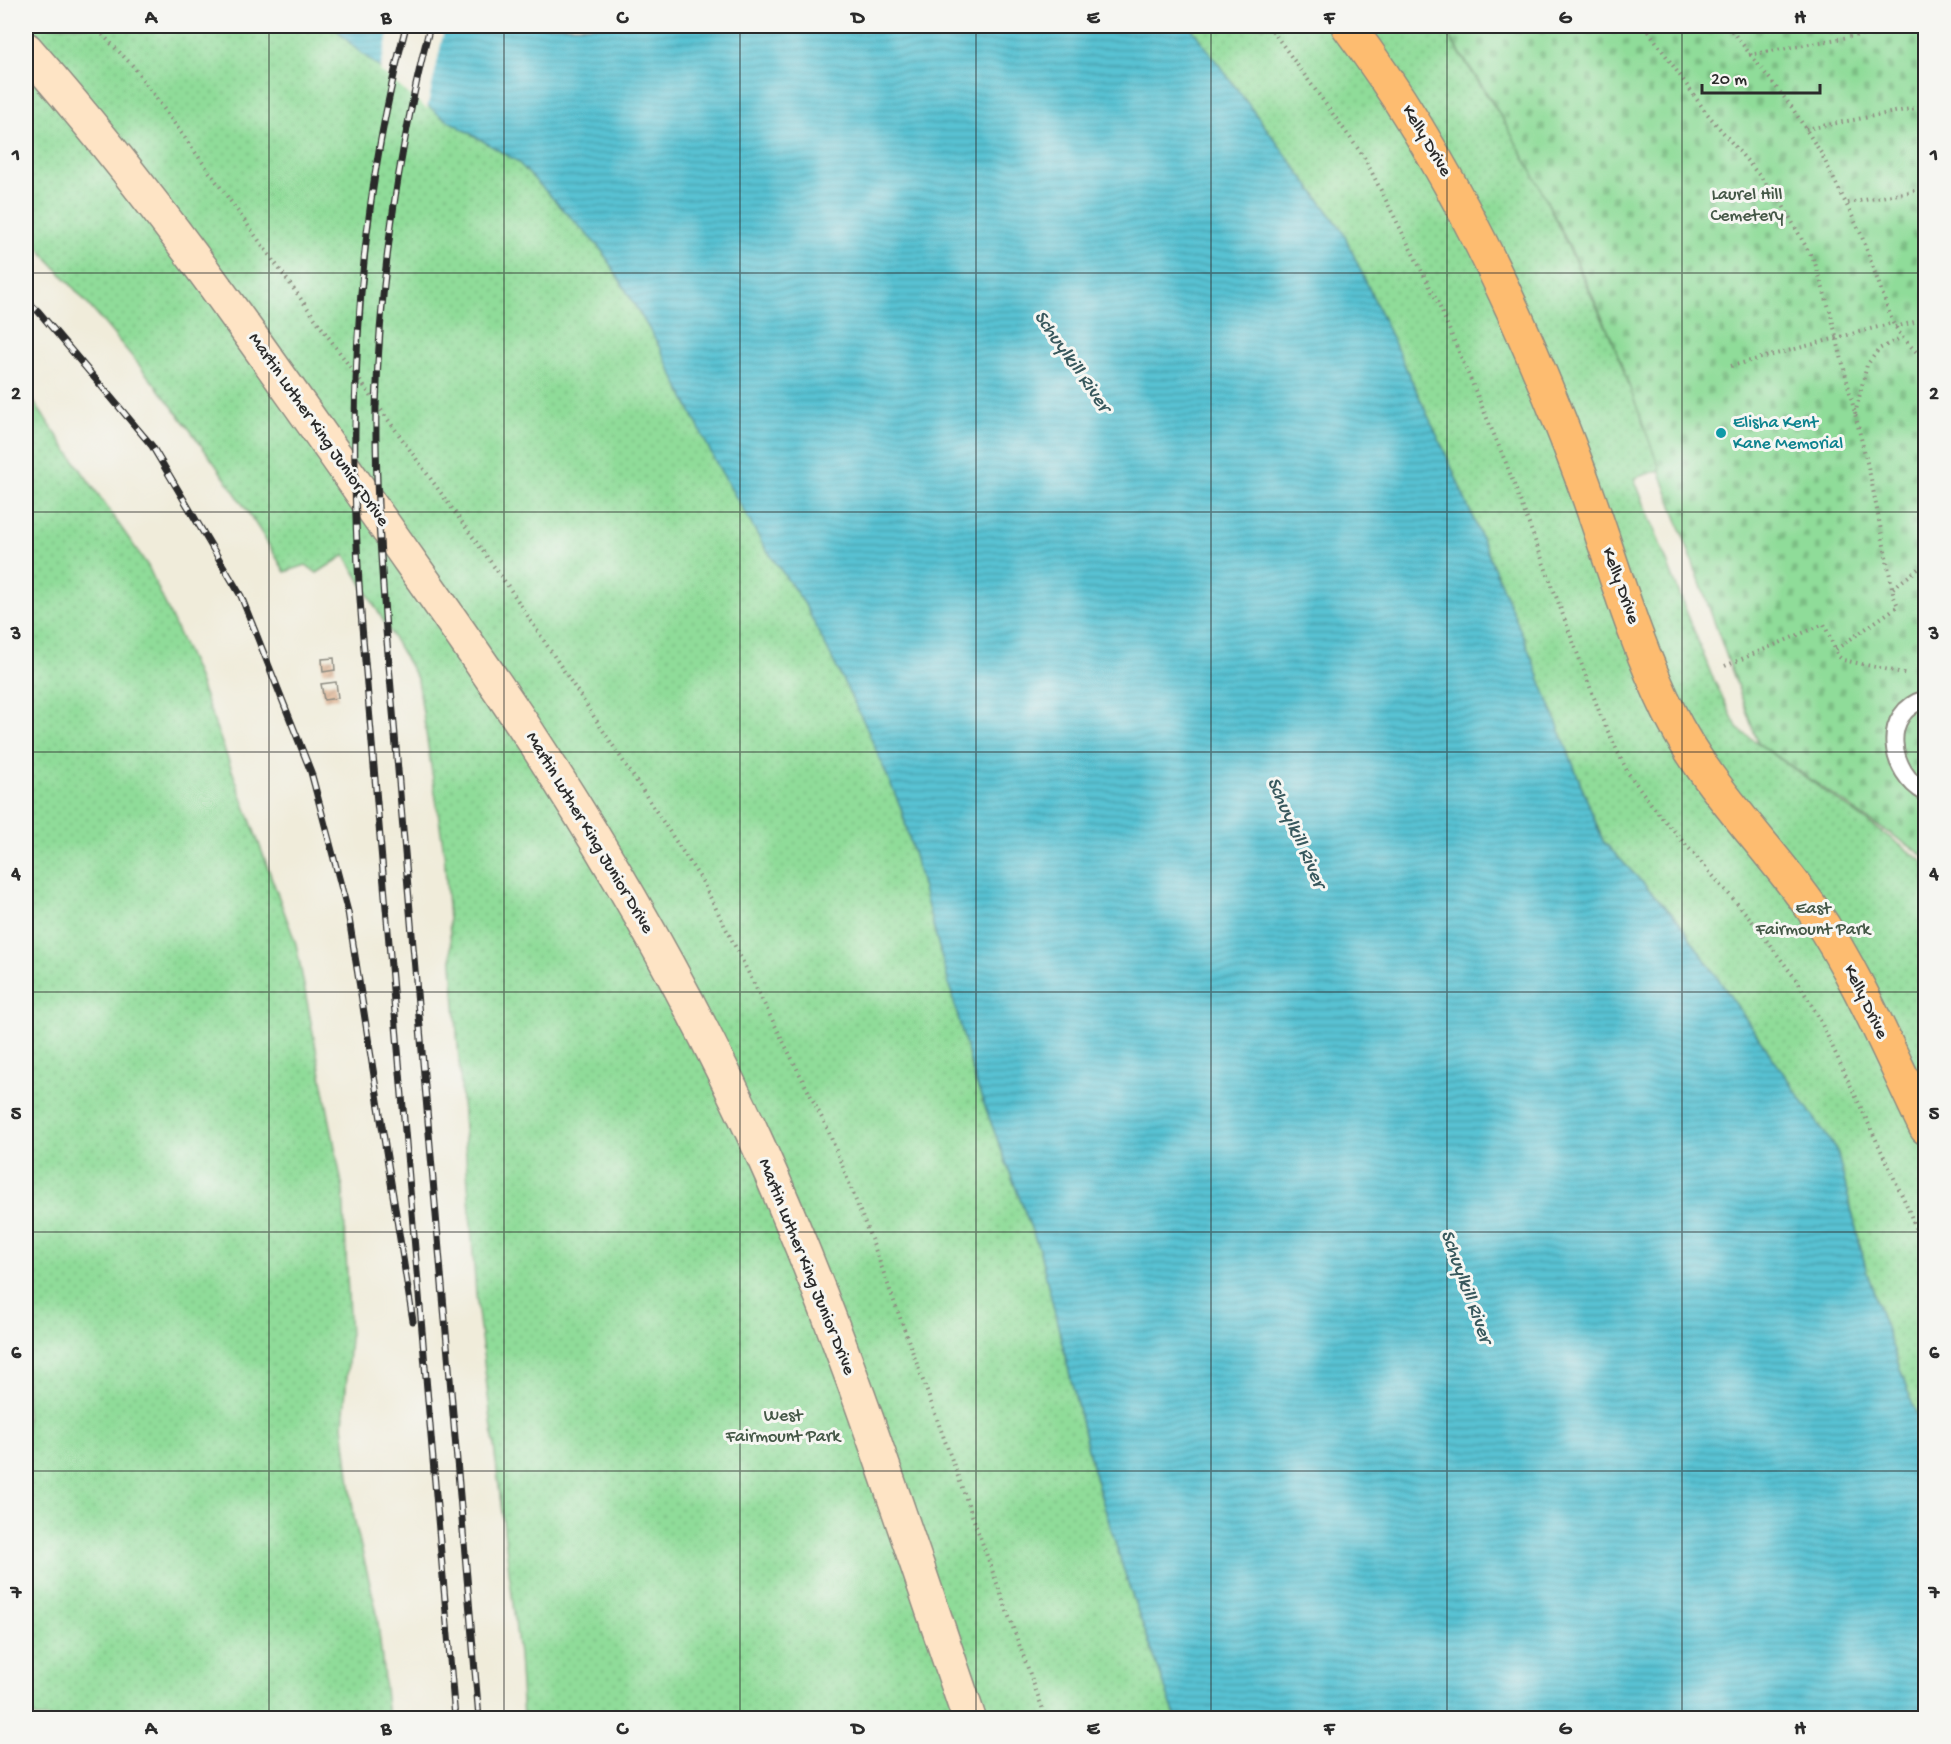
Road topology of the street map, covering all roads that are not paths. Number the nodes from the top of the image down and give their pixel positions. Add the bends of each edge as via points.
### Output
1 (1348, 26) edge
2 (26, 49) edge
3 (1926, 699) edge
4 (1926, 793) edge
5 (1926, 1128) edge
6 (969, 1719) edge

1 - 5 main road, Kelly Drive via 1418,124 1455,188 1503,286 1553,404 1668,711 1708,778 1782,869 1836,945
2 - 6 main road, Martin Luther King Junior Drive via 123,164 256,339 531,737 652,936 758,1145 806,1259
3 - 4 lane via 1899,717 1894,740 1904,774

